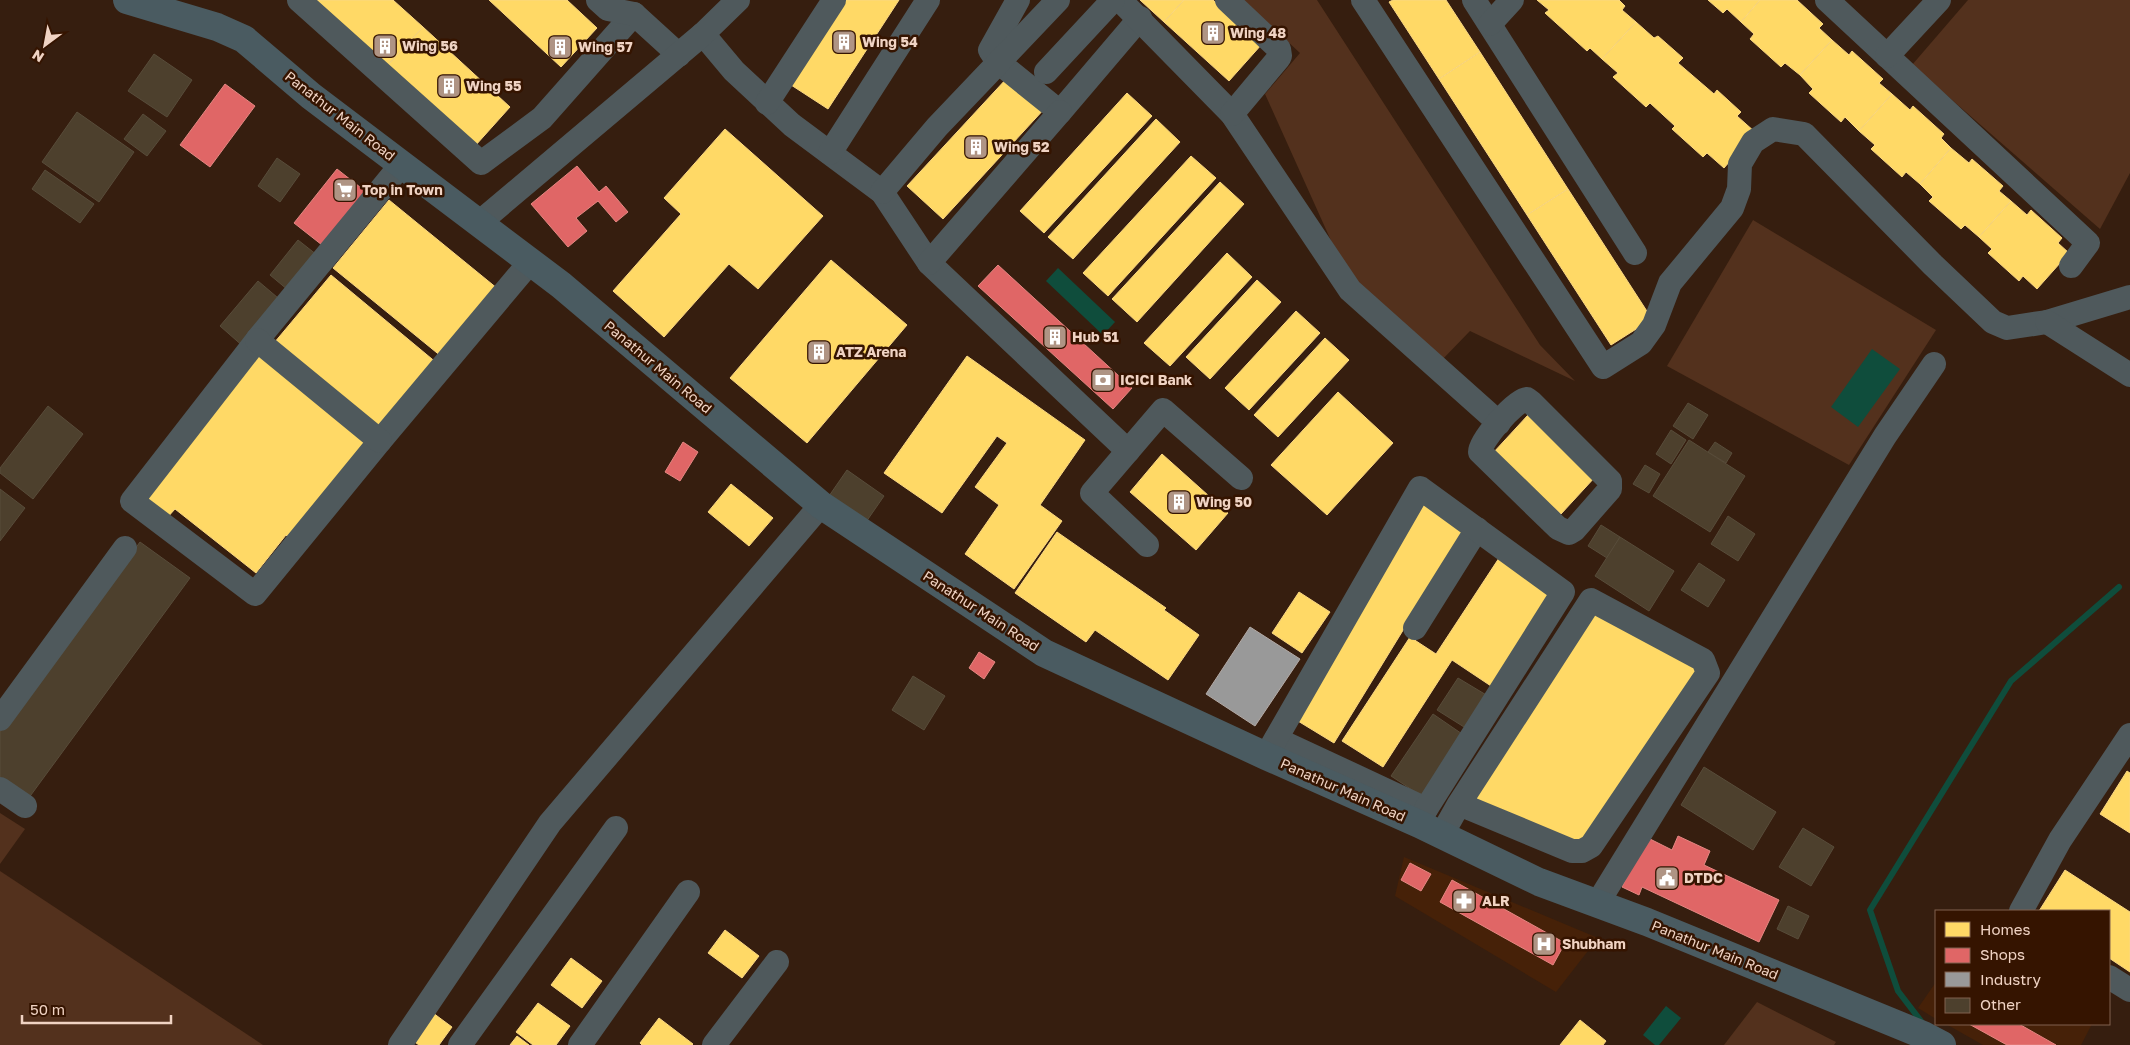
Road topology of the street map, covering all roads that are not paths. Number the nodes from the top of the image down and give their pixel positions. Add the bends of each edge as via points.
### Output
1 (127, 0) edge
2 (299, 0) edge
3 (598, 0) edge
4 (738, 0) edge
5 (834, 0) edge
6 (928, 0) edge
7 (1018, 0) edge
8 (1058, 0) edge
9 (1113, 0) edge
10 (1120, 0) edge
11 (1227, 0) edge
12 (1363, 0) edge
13 (1474, 0) edge
14 (1512, 0) edge
15 (1827, 0) edge
16 (1939, 0) edge
17 (634, 14) junction
18 (1140, 18) junction
19 (1490, 24) junction
20 (704, 34) junction
21 (679, 55) junction
22 (1887, 56) junction
23 (998, 62) junction
24 (1046, 72) dead end
25 (767, 103) junction
26 (1060, 112) junction
27 (1232, 114) junction
28 (830, 153) junction
29 (402, 164) junction
30 (882, 192) junction
31 (480, 222) junction
32 (1635, 253) dead end
33 (531, 261) junction
34 (929, 263) junction
35 (2072, 266) dead end
36 (2130, 297) edge
37 (2047, 322) junction
38 (257, 340) junction
39 (1934, 364) dead end
40 (2130, 375) edge
41 (1499, 423) junction
42 (380, 441) junction
43 (1128, 451) junction
44 (1242, 478) dead end
45 (821, 505) junction
46 (1477, 529) junction
47 (1147, 545) dead end
48 (125, 548) dead end
49 (1415, 628) dead end
50 (0, 719) edge
51 (2130, 735) edge
52 (1271, 748) junction
53 (0, 789) edge
54 (1459, 804) junction
55 (25, 806) dead end
56 (1429, 823) junction
57 (616, 828) dead end
58 (688, 892) dead end
59 (1597, 904) junction
60 (2022, 910) edge
61 (777, 962) dead end
62 (2110, 977) edge
63 (2130, 990) edge
64 (1933, 1040) edge
65 (400, 1045) edge
66 (460, 1045) edge
67 (580, 1045) edge
68 (714, 1045) edge

1 - 29 street, Panathur Main Road via 217,27 244,39 311,96
2 - 17 street via 481,163 542,118
3 - 17 street via 608,9
4 - 20 street
5 - 25 street
6 - 28 street
7 - 23 street via 990,50
8 - 23 street
9 - 24 street
10 - 18 street
11 - 27 street via 1280,52 1278,59
12 - 37 street via 1603,367 1641,343 1654,325 1670,283 1732,208 1739,189 1740,164 1753,142 1773,129 1804,134 1993,322 2008,328
13 - 19 street
14 - 19 street
15 - 22 street
16 - 22 street
17 - 21 street
18 - 26 street
18 - 27 street
19 - 32 street
20 - 21 street
20 - 25 street via 734,71
21 - 31 street
22 - 35 street via 2088,243
23 - 26 street
23 - 30 street
25 - 28 street
26 - 34 street
27 - 41 street via 1350,290
28 - 30 street
29 - 31 street, Panathur Main Road
29 - 38 street
30 - 34 street
31 - 33 street, Panathur Main Road
33 - 42 street
33 - 45 street, Panathur Main Road
34 - 43 street
36 - 37 street
37 - 40 street
38 - 42 street
38 - 42 street via 132,501 255,594
39 - 59 street via 1885,436
41 - 41 street via 1481,445 1480,452 1558,528 1569,533 1574,530 1610,489 1607,476 1527,400 1518,402
43 - 44 street via 1163,410
43 - 47 street via 1092,494
45 - 52 street, Panathur Main Road via 1044,653
45 - 65 street via 550,823
46 - 49 street
46 - 52 street via 1420,488
46 - 56 street via 1563,592
48 - 50 street
51 - 60 street via 2060,840
52 - 56 street, Panathur Main Road
53 - 55 street
54 - 54 street via 1572,852 1582,852 1591,846 1708,673 1703,660 1591,600
54 - 56 street
56 - 59 street, Panathur Main Road via 1539,882
57 - 66 street
58 - 67 street
59 - 64 street, Panathur Main Road
61 - 68 street
62 - 63 street

